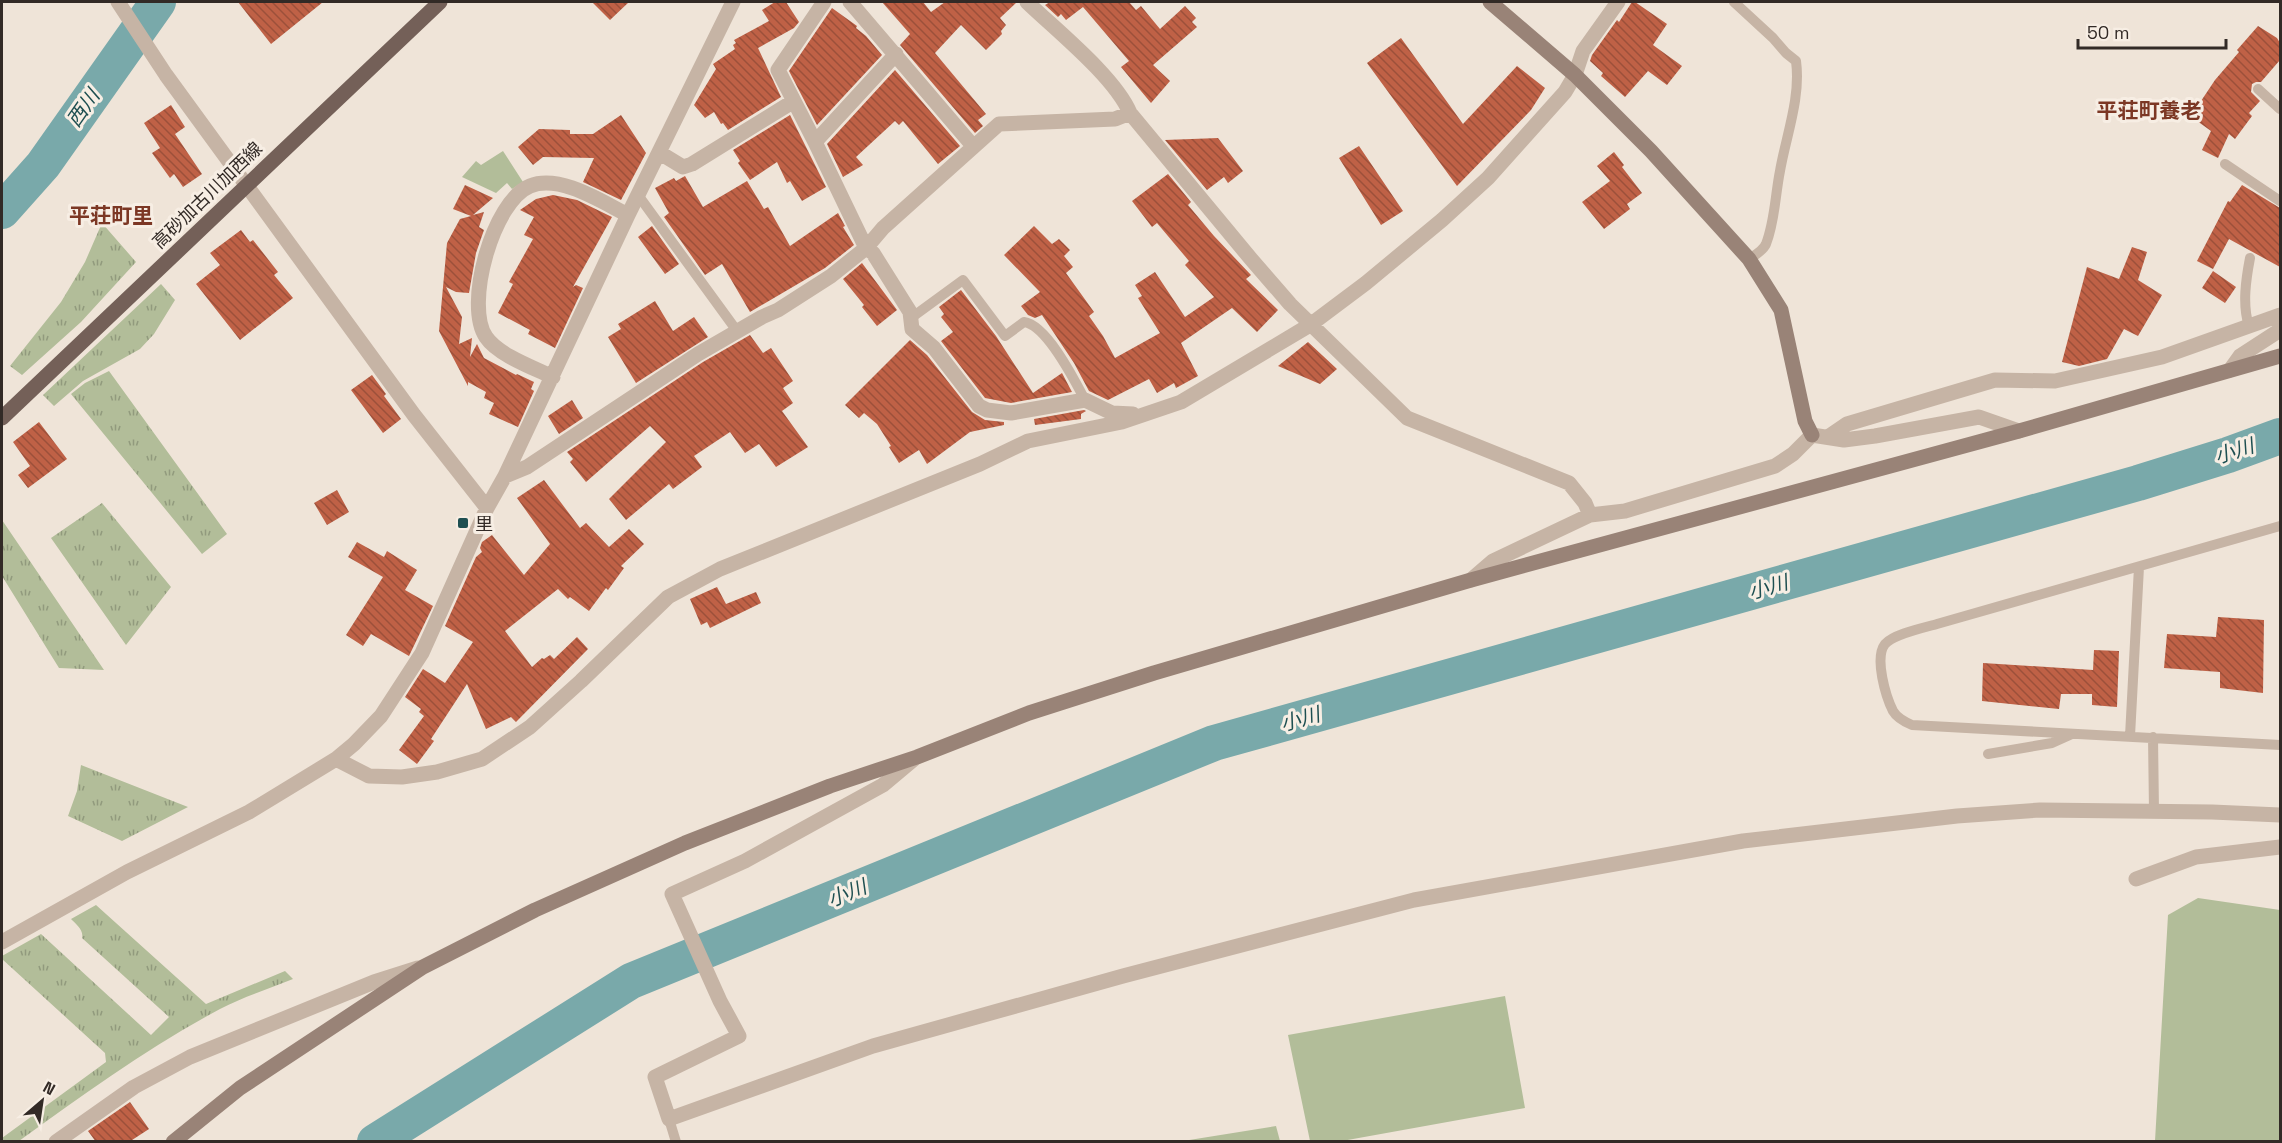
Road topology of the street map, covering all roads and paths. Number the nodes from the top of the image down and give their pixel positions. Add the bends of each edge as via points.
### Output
1 (118, 2) edge
2 (440, 2) edge
3 (733, 2) edge
4 (824, 2) edge
5 (850, 2) edge
6 (1027, 2) edge
7 (1490, 2) edge
8 (1618, 2) edge
9 (1734, 2) edge
10 (896, 54) junction
11 (1575, 75) junction
12 (2258, 89) dead end
13 (794, 102) junction
14 (2280, 109) edge
15 (1130, 113) junction
16 (814, 142) junction
17 (973, 146) junction
18 (660, 153) junction
19 (2225, 164) dead end
20 (246, 184) junction
21 (639, 195) junction
22 (2280, 201) edge
23 (628, 215) junction
24 (866, 248) junction
25 (2250, 258) dead end
26 (1749, 259) junction
27 (2280, 315) edge
28 (911, 318) junction
29 (1310, 325) junction
30 (2249, 326) junction
31 (2280, 330) edge
32 (737, 331) junction
33 (2280, 356) edge
34 (2230, 370) junction
35 (553, 377) junction
36 (1085, 400) junction
37 (1140, 414) junction
38 (2, 418) edge
39 (2019, 431) junction
40 (1820, 436) junction
41 (505, 476) junction
42 (487, 508) junction
43 (1590, 515) junction
44 (2280, 526) edge
45 (2139, 567) junction
46 (1471, 580) junction
47 (2074, 734) junction
48 (2130, 736) junction
49 (2153, 737) junction
50 (2280, 745) edge
51 (1988, 754) dead end
52 (917, 757) junction
53 (336, 759) junction
54 (2154, 811) junction
55 (2280, 815) edge
56 (2280, 847) edge
57 (2136, 879) dead end
58 (2, 942) edge
59 (423, 967) junction
60 (669, 1119) junction
61 (56, 1142) edge
62 (173, 1142) edge
63 (676, 1142) edge

1 - 20 street
2 - 20 main road, 高砂加古川加西線
3 - 18 street
4 - 13 street via 778,70
5 - 10 street
6 - 15 street via 1088,60 1124,99
7 - 11 street
8 - 11 street via 1583,51
9 - 26 lane via 1796,61 1798,72 1772,225 1765,248
10 - 16 street
10 - 17 street
11 - 26 street via 1651,151
11 - 29 street via 1565,92 1488,178 1366,283
12 - 14 lane
13 - 16 street
13 - 18 street via 692,164 683,167
15 - 17 street via 1115,119 999,124
15 - 29 street
16 - 24 street
17 - 24 street
18 - 21 street
19 - 22 lane
20 - 38 main road, 高砂加古川加西線
20 - 42 street via 414,415
21 - 23 street
21 - 32 lane
23 - 35 street
23 - 35 street via 575,188 550,182 530,186 515,196 501,215 484,260 477,311 480,326 487,339 508,355
24 - 28 street via 873,253
24 - 32 street via 831,276
25 - 30 lane via 2245,286
26 - 40 street via 1781,310 1805,421
27 - 30 street
28 - 36 street via 912,329 934,348 979,406 987,410 1011,413
28 - 36 lane via 963,280 1005,336 1024,322 1038,329 1061,358
29 - 37 street via 1181,402
29 - 43 street via 1407,418 1569,483
30 - 40 street via 2162,357 2055,381 1995,380 1847,424
31 - 34 street via 2240,356
32 - 41 street via 527,466
33 - 34 street
34 - 39 street
35 - 41 street
36 - 37 street via 1112,413
37 - 53 street via 1122,422 1028,441 720,569 668,597 530,727 482,759 402,777 369,776
39 - 40 street via 1979,417 1844,440
39 - 46 street
40 - 43 street via 1775,466 1625,511
41 - 42 street
42 - 53 street via 422,653 381,716
43 - 46 street via 1493,561
44 - 45 lane
45 - 47 lane via 1937,624 1892,639 1884,646 1881,672 1894,712 1902,721 1912,725
45 - 48 lane
46 - 52 street via 1131,680 1029,713
47 - 48 lane
47 - 51 lane via 2052,743
48 - 49 lane
49 - 50 lane
49 - 54 lane
52 - 59 street via 830,786 685,843 534,910
52 - 60 street via 883,784 745,861 672,894 739,1036 655,1077
53 - 58 street via 249,812 127,872
54 - 55 street
54 - 60 street via 2040,810 1968,815 1743,841 1414,900 873,1046
56 - 57 street via 2196,857
59 - 61 street via 374,982 190,1057 134,1087
59 - 62 street via 240,1088
60 - 63 lane

